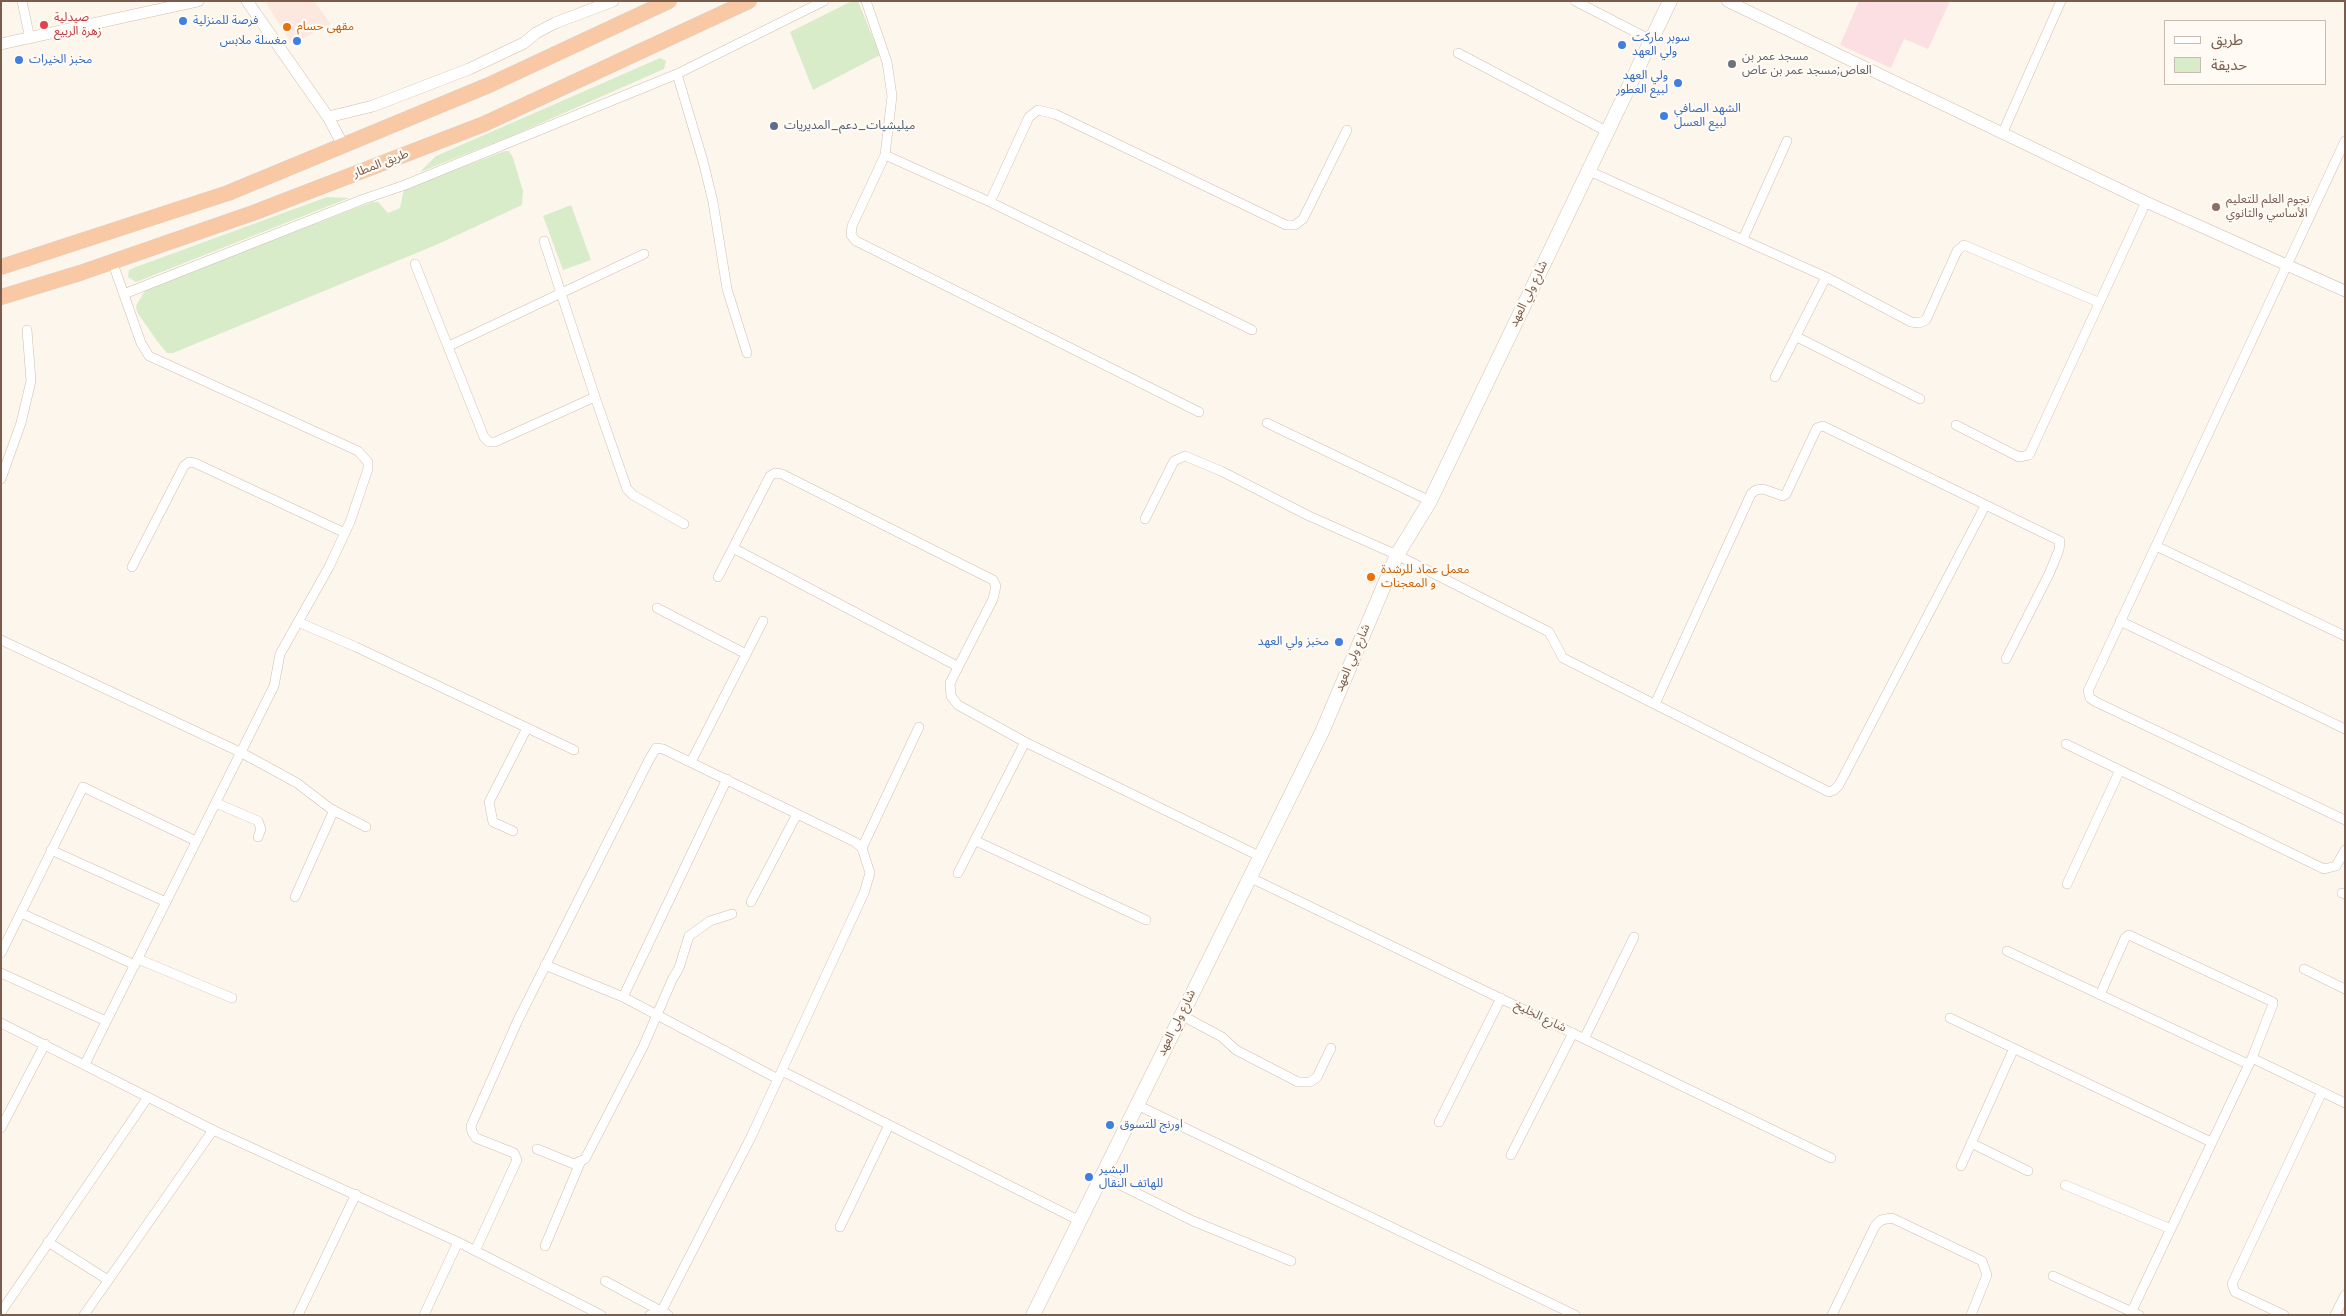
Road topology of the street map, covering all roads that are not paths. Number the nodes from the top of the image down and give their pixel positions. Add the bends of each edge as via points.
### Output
1 (22, 1) edge
2 (198, 1) edge
3 (247, 1) edge
4 (613, 1) edge
5 (669, 1) edge
6 (749, 1) edge
7 (824, 1) edge
8 (866, 1) edge
9 (1575, 1) edge
10 (1670, 1) edge
11 (1727, 1) edge
12 (2061, 1) edge
13 (1747, 6) edge
14 (30, 38) junction
15 (1651, 40) junction
16 (1, 44) edge
17 (1458, 53) dead end
18 (677, 74) junction
19 (328, 117) junction
20 (1347, 130) dead end
21 (1606, 131) junction
22 (2002, 132) junction
23 (1787, 141) dead end
24 (2345, 141) edge
25 (344, 147) junction
26 (885, 155) junction
27 (1589, 171) junction
28 (990, 202) junction
29 (2146, 202) junction
30 (1743, 239) junction
31 (544, 241) dead end
32 (644, 254) dead end
33 (112, 261) junction
34 (415, 264) dead end
35 (2287, 264) junction
36 (1, 267) edge
37 (1826, 277) junction
38 (2345, 291) edge
39 (124, 294) junction
40 (561, 294) junction
41 (1, 297) edge
42 (2098, 302) junction
43 (27, 330) dead end
44 (1252, 330) dead end
45 (1796, 337) junction
46 (449, 346) junction
47 (746, 353) dead end
48 (1775, 377) dead end
49 (595, 397) junction
50 (1920, 399) dead end
51 (1199, 412) dead end
52 (1267, 422) dead end
53 (1956, 425) dead end
54 (1, 479) edge
55 (1430, 500) junction
56 (1985, 506) junction
57 (1145, 519) dead end
58 (684, 524) dead end
59 (344, 533) junction
60 (2156, 546) junction
61 (732, 548) junction
62 (1397, 555) junction
63 (132, 566) dead end
64 (718, 577) dead end
65 (656, 608) dead end
66 (763, 621) dead end
67 (2120, 621) junction
68 (298, 622) junction
69 (2345, 636) edge
70 (1, 640) edge
71 (746, 654) junction
72 (2006, 659) dead end
73 (957, 666) junction
74 (1655, 704) junction
75 (919, 727) dead end
76 (527, 728) junction
77 (2345, 729) edge
78 (1025, 742) junction
79 (2066, 744) dead end
80 (574, 750) dead end
81 (242, 753) junction
82 (691, 762) junction
83 (2120, 770) junction
84 (727, 779) junction
85 (216, 803) junction
86 (334, 810) junction
87 (798, 814) junction
88 (2345, 820) edge
89 (366, 827) dead end
90 (513, 831) dead end
91 (258, 837) dead end
92 (196, 841) junction
93 (976, 841) junction
94 (862, 848) junction
95 (51, 850) junction
96 (2345, 850) edge
97 (1259, 856) junction
98 (958, 873) dead end
99 (1249, 877) junction
100 (2067, 884) dead end
101 (295, 897) dead end
102 (166, 902) junction
103 (752, 902) dead end
104 (21, 913) junction
105 (732, 914) dead end
106 (1146, 920) dead end
107 (1634, 937) dead end
108 (2007, 952) dead end
109 (1, 953) edge
110 (137, 962) junction
111 (545, 965) junction
112 (2304, 969) dead end
113 (1, 973) edge
114 (2345, 989) edge
115 (2100, 994) junction
116 (623, 997) junction
117 (232, 998) dead end
118 (1501, 998) junction
119 (1180, 1015) junction
120 (657, 1016) junction
121 (1950, 1018) dead end
122 (106, 1021) junction
123 (1, 1022) edge
124 (1574, 1034) junction
125 (1584, 1039) junction
126 (45, 1044) junction
127 (1331, 1048) dead end
128 (2014, 1048) junction
129 (2250, 1061) junction
130 (85, 1064) junction
131 (780, 1075) junction
132 (2322, 1092) junction
133 (148, 1097) junction
134 (2345, 1103) edge
135 (1137, 1105) junction
136 (1439, 1122) dead end
137 (889, 1125) junction
138 (1, 1128) edge
139 (213, 1130) junction
140 (2211, 1142) junction
141 (1971, 1143) junction
142 (537, 1149) dead end
143 (1511, 1155) dead end
144 (1831, 1158) dead end
145 (580, 1163) junction
146 (1960, 1166) dead end
147 (2028, 1171) dead end
148 (1102, 1176) junction
149 (2065, 1185) dead end
150 (356, 1194) junction
151 (1080, 1222) junction
152 (840, 1227) dead end
153 (2171, 1229) junction
154 (48, 1242) junction
155 (458, 1242) junction
156 (544, 1246) dead end
157 (475, 1251) junction
158 (1291, 1261) dead end
159 (2053, 1276) dead end
160 (108, 1280) junction
161 (605, 1282) dead end
162 (2345, 1296) edge
163 (1, 1312) edge
164 (664, 1313) edge
165 (2134, 1314) edge
166 (84, 1315) edge
167 (298, 1315) edge
168 (424, 1315) edge
169 (600, 1315) edge
170 (650, 1315) edge
171 (1034, 1315) edge
172 (1575, 1315) edge
173 (1832, 1315) edge
174 (1970, 1315) edge
175 (2284, 1315) edge
176 (2335, 1315) edge

1 - 14 street
2 - 14 street
3 - 19 street
4 - 19 street via 555,23 524,43 469,69 373,106
5 - 25 highway via 489,85
6 - 33 highway, طريق المطار via 484,124 253,213
7 - 18 street
8 - 26 street via 888,62 891,80
9 - 15 street
10 - 15 main road, شارع ولي العهد
11 - 13 street
12 - 22 street
13 - 22 street
14 - 16 street
15 - 21 main road, شارع ولي العهد
17 - 21 street
18 - 39 street via 405,185
18 - 47 street via 703,161 727,289
19 - 25 street
20 - 28 street via 1304,219 1295,226 1286,225 1055,114 1038,110 1029,117
21 - 27 main road, شارع ولي العهد
22 - 29 street
23 - 30 street
24 - 35 street
25 - 36 highway via 228,193
26 - 28 street
26 - 51 street via 852,226 851,235 856,241
27 - 30 street
27 - 55 main road, شارع ولي العهد
28 - 44 street
29 - 35 street
29 - 42 street
30 - 37 street
31 - 40 street
32 - 40 street
33 - 39 street
33 - 41 highway, طريق المطار
34 - 46 street
35 - 38 street
35 - 60 street
37 - 42 street via 1911,322 1919,323 1926,320 1957,251 1964,245
37 - 45 street
39 - 59 street via 141,343 149,356 365,456 368,468
40 - 46 street
40 - 49 street
42 - 53 street via 2029,455 2019,457
43 - 54 street via 31,381 21,423
45 - 48 street
45 - 50 street
46 - 49 street via 484,437 489,442
49 - 58 street via 630,493
52 - 55 street
55 - 62 main road, شارع ولي العهد
56 - 72 street via 2060,541 2059,550
56 - 74 street via 1834,790 1829,792
56 - 74 street via 1823,426 1818,428 1786,494 1756,490 1751,494
57 - 62 street via 1174,461 1185,456
59 - 63 street via 189,462
59 - 68 street
60 - 67 street
60 - 69 street
61 - 64 street
61 - 73 street
61 - 73 street via 770,476 775,473 993,580 996,586 992,599
62 - 74 street via 1549,632 1563,658
62 - 97 main road, شارع ولي العهد via 1322,732
65 - 71 street
66 - 71 street
67 - 77 street
67 - 88 street via 2088,687 2092,700
68 - 76 street
68 - 81 street via 280,654 274,686
70 - 81 street
71 - 82 street
73 - 78 street via 950,683 951,696 958,705
75 - 94 street
76 - 80 street
76 - 90 street via 489,802 493,822
78 - 93 street
78 - 97 street
79 - 83 street
81 - 85 street
81 - 86 street via 297,783
82 - 84 street
82 - 111 street via 656,748
83 - 96 street via 2324,869 2336,866
83 - 100 street
84 - 87 street
84 - 116 street
85 - 91 street via 258,821 261,829
85 - 92 street
86 - 89 street
86 - 101 street
87 - 94 street
87 - 103 street
92 - 95 street via 83,787
92 - 102 street
93 - 98 street
93 - 106 street
94 - 131 street via 870,873 864,893
95 - 102 street
95 - 104 street
97 - 99 main road, شارع ولي العهد
99 - 118 street, شارع الخليخ
99 - 119 main road, شارع ولي العهد
102 - 110 street
104 - 109 street
104 - 110 street
105 - 120 street via 710,921 689,936 683,960
107 - 125 street
108 - 115 street
110 - 117 street
110 - 122 street
111 - 116 street
111 - 157 street via 472,1126 476,1138 514,1153 517,1160
112 - 114 street
113 - 122 street
115 - 129 street
115 - 129 street via 2124,938 2129,936 2273,1002
116 - 120 street
118 - 124 street, شارع الخليخ
118 - 136 street
119 - 127 street via 1222,1037 1236,1050 1298,1082 1310,1082 1317,1077
119 - 135 main road, شارع ولي العهد
120 - 131 street
120 - 145 street via 585,1160
121 - 128 street
122 - 130 street
123 - 126 street
124 - 125 street, شارع الخليخ
124 - 143 street
125 - 144 street, شارع الخليخ
126 - 130 street
126 - 138 street
128 - 140 street
128 - 141 street
129 - 132 street
129 - 140 street
130 - 133 street
131 - 137 street
131 - 164 street
132 - 134 street
132 - 175 street via 2232,1284 2235,1292
133 - 139 street
133 - 154 street
135 - 148 main road, شارع ولي العهد
135 - 172 street
137 - 151 street
137 - 152 street
139 - 150 street
139 - 160 street
140 - 153 street
141 - 146 street
141 - 147 street
142 - 145 street via 574,1164
145 - 156 street
148 - 151 main road, شارع ولي العهد
148 - 158 street via 1192,1221
149 - 153 street
150 - 155 street
150 - 167 street
151 - 171 main road, شارع ولي العهد
153 - 165 street
154 - 160 street
154 - 163 street
155 - 157 street
155 - 168 street
157 - 169 street
159 - 165 street
160 - 166 street
161 - 164 street
162 - 176 street
164 - 170 street
173 - 174 street via 1875,1226 1892,1218 1982,1261 1987,1275

